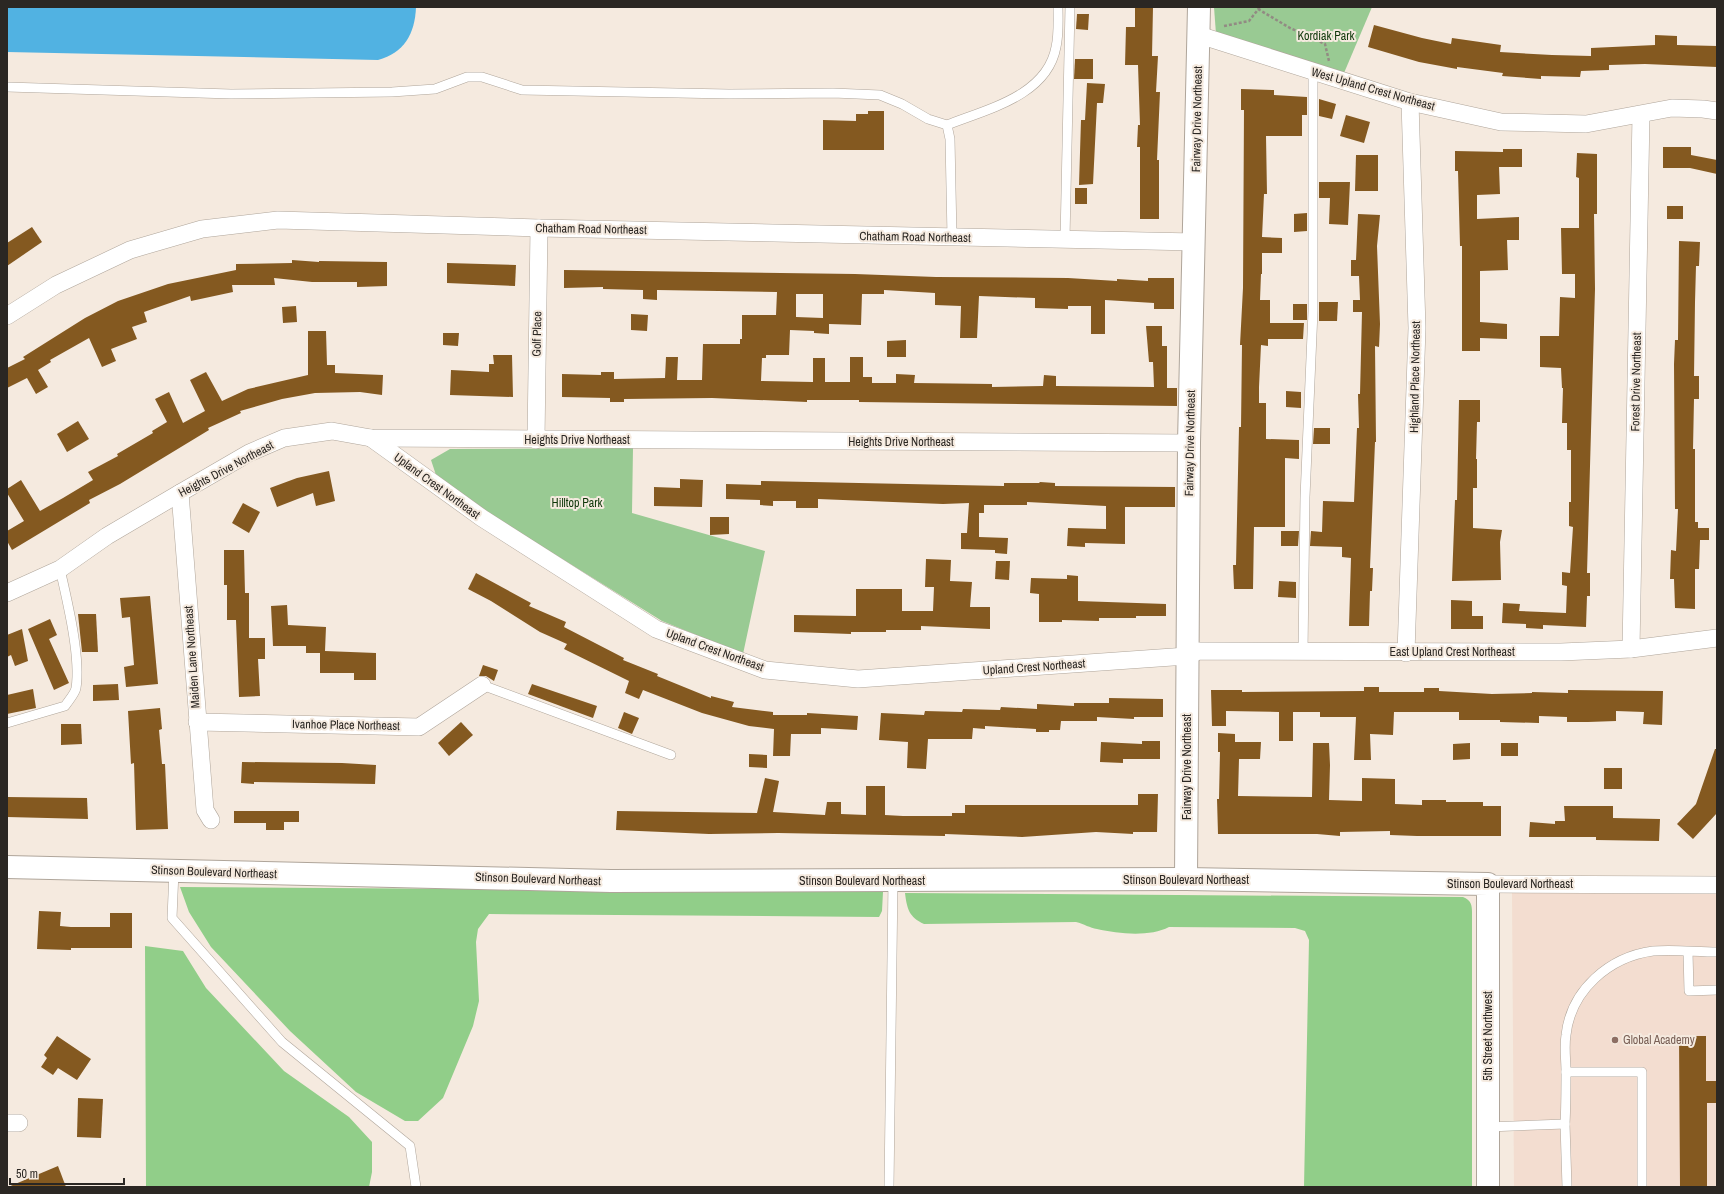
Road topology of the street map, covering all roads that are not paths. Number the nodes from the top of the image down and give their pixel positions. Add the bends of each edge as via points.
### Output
1 (1058, 7) edge
2 (1070, 7) edge
3 (1199, 7) edge
4 (1199, 34) junction
5 (1320, 73) junction
6 (7, 87) edge
7 (1410, 102) junction
8 (1717, 111) edge
9 (1641, 115) junction
10 (948, 125) junction
11 (539, 228) junction
12 (952, 238) junction
13 (1064, 240) junction
14 (1195, 242) junction
15 (7, 316) edge
16 (371, 438) junction
17 (536, 440) junction
18 (1189, 444) junction
19 (180, 493) junction
20 (60, 569) junction
21 (7, 593) edge
22 (1717, 638) edge
23 (1631, 650) junction
24 (1406, 652) junction
25 (1303, 653) junction
26 (1187, 656) junction
27 (482, 685) joint
28 (197, 722) junction
29 (7, 723) edge
30 (671, 755) dead end
31 (211, 820) dead end
32 (7, 867) edge
33 (174, 871) junction
34 (1186, 879) junction
35 (893, 880) junction
36 (1488, 884) junction
37 (1717, 885) edge
38 (1688, 952) junction
39 (1717, 952) edge
40 (1717, 990) edge
41 (1566, 1072) junction
42 (1565, 1124) junction
43 (1488, 1127) junction
44 (416, 1187) edge
45 (889, 1187) edge
46 (1488, 1187) edge
47 (1567, 1187) edge
48 (1642, 1187) edge

1 - 10 lane via 1056,47 1051,64 1040,79 1024,92
2 - 13 lane
3 - 4 street, Fairway Drive Northeast
4 - 5 street, West Upland Crest Northeast
4 - 14 street, Fairway Drive Northeast
5 - 7 street, West Upland Crest Northeast
5 - 25 lane via 1305,497
6 - 10 lane via 231,94 392,92 435,89 467,77 482,77 522,90 880,95 928,119
7 - 9 street, West Upland Crest Northeast via 1501,122 1586,124
7 - 24 street, Highland Place Northeast via 1417,328
8 - 9 street, West Upland Crest Northeast via 1672,108
9 - 23 street, Forest Drive Northeast
10 - 12 lane
11 - 12 street, Chatham Road Northeast
11 - 15 street, Chatham Road Northeast via 278,220 202,229 130,250 56,285
11 - 17 street, Golf Place
12 - 13 street, Chatham Road Northeast
13 - 14 street, Chatham Road Northeast
14 - 18 street, Fairway Drive Northeast
16 - 17 street, Heights Drive Northeast
16 - 19 street, Heights Drive Northeast via 332,431 284,438 249,453
16 - 26 street, Upland Crest Northeast via 482,518 656,629 765,670 858,679
17 - 18 street, Heights Drive Northeast
18 - 26 street, Fairway Drive Northeast
19 - 20 street, Heights Drive Northeast via 107,536
19 - 28 street, Maiden Lane Northeast
20 - 21 street, Heights Drive Northeast
20 - 29 lane via 76,662 76,689 65,706
22 - 23 street, East Upland Crest Northeast
23 - 24 street, East Upland Crest Northeast
24 - 25 street, East Upland Crest Northeast
25 - 26 street, East Upland Crest Northeast via 1199,651
26 - 34 street, Fairway Drive Northeast
27 - 28 street, Ivanhoe Place Northeast via 419,726
27 - 30 lane
28 - 31 street, Maiden Lane Northeast via 205,810
32 - 33 street, Stinson Boulevard Northeast
33 - 35 street, Stinson Boulevard Northeast via 611,881
33 - 44 lane via 172,918 282,1042 410,1146
34 - 35 street, Stinson Boulevard Northeast
34 - 36 street, Stinson Boulevard Northeast
35 - 45 lane
36 - 37 street, Stinson Boulevard Northeast
36 - 43 street, 5th Street Northwest
38 - 39 lane
38 - 40 lane via 1689,991
38 - 41 lane via 1654,951 1634,956 1615,963 1597,975 1582,993 1571,1014 1566,1036
41 - 42 lane
41 - 48 lane via 1642,1072
42 - 43 lane
42 - 47 lane
43 - 46 street, 5th Street Northwest

